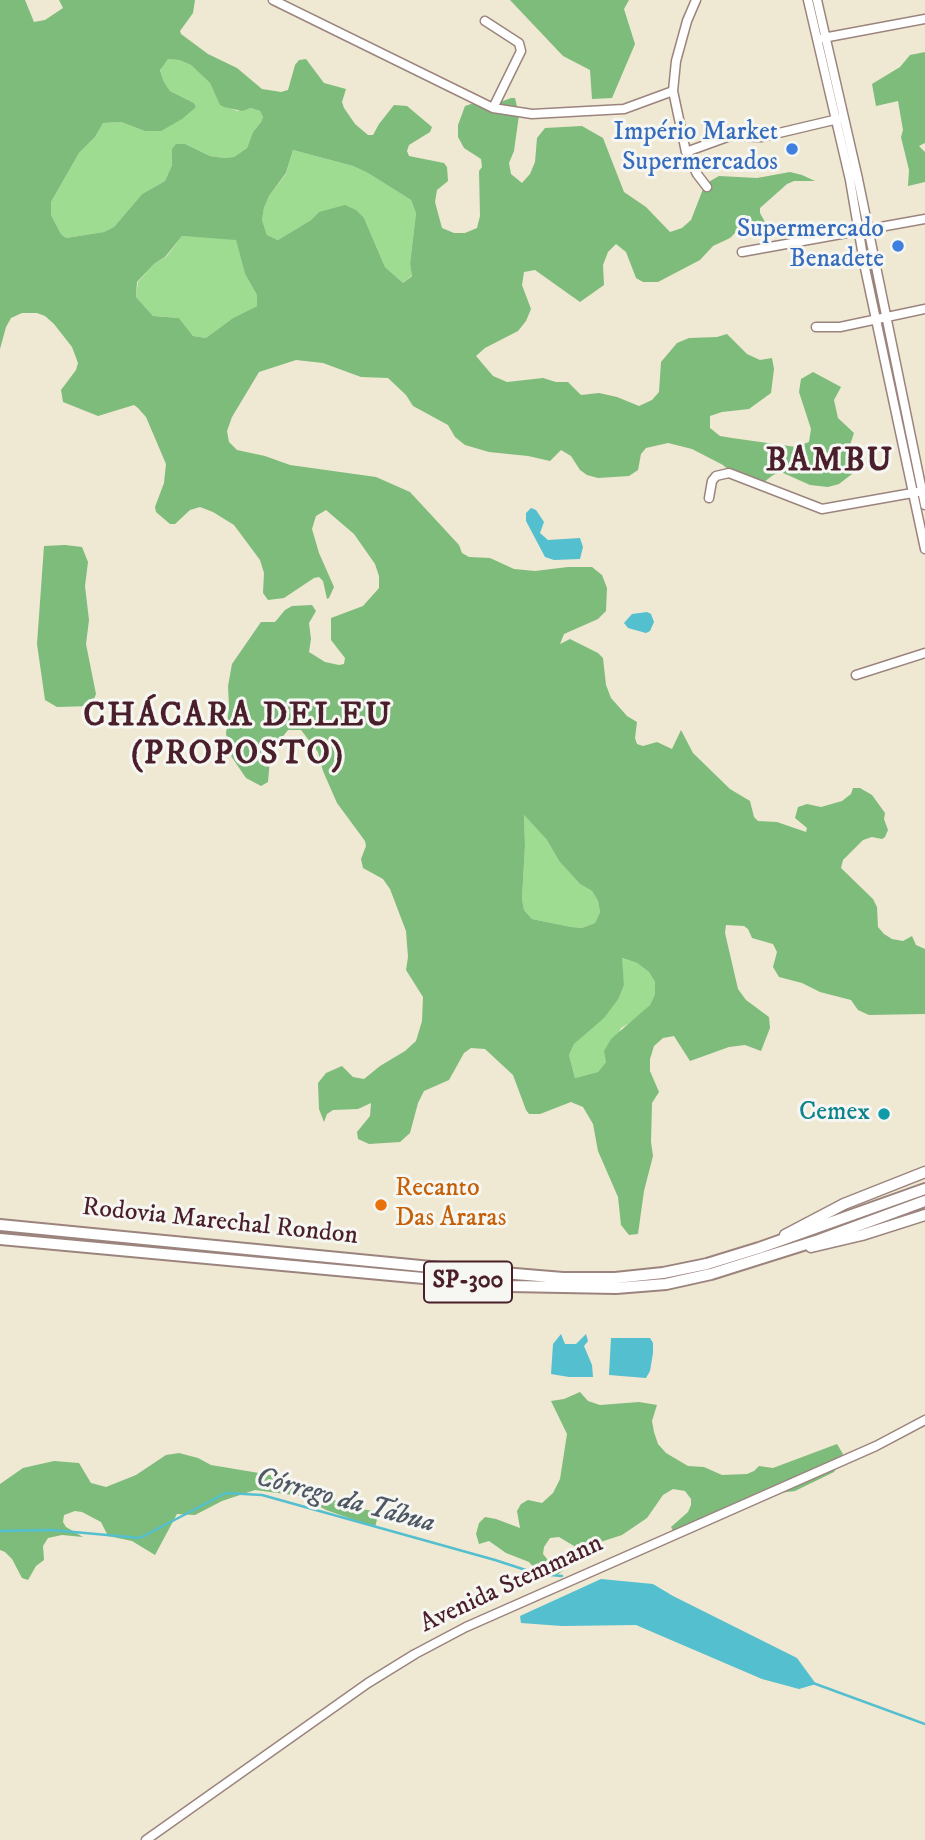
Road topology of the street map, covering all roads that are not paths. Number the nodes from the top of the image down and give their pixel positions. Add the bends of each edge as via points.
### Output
1 (273, 0) edge
2 (696, 0) edge
3 (808, 0) edge
4 (817, 0) edge
5 (925, 19) edge
6 (485, 21) dead end
7 (821, 38) junction
8 (673, 91) junction
9 (493, 108) junction
10 (840, 119) junction
11 (687, 152) junction
12 (707, 187) dead end
13 (925, 219) edge
14 (864, 230) junction
15 (742, 252) dead end
16 (925, 309) edge
17 (886, 317) junction
18 (876, 320) junction
19 (816, 327) dead end
20 (907, 415) junction
21 (897, 417) junction
22 (920, 492) edge
23 (709, 498) dead end
24 (925, 505) edge
25 (925, 549) edge
26 (925, 653) edge
27 (856, 676) dead end
28 (925, 1172) edge
29 (925, 1189) edge
30 (925, 1201) edge
31 (925, 1215) edge
32 (0, 1225) edge
33 (0, 1239) edge
34 (762, 1253) junction
35 (925, 1420) edge
36 (146, 1840) edge

1 - 9 street
2 - 8 street via 676,61
3 - 7 street
4 - 7 street
5 - 7 street
6 - 9 street via 519,43 520,51
7 - 10 street
8 - 9 street via 624,109 532,114
8 - 11 street
10 - 11 street via 762,137 730,136
10 - 14 street
11 - 12 street
13 - 14 street
14 - 15 street
14 - 17 street
14 - 18 street
16 - 17 street
17 - 18 street
17 - 20 street
18 - 19 street
18 - 21 street
20 - 21 street
20 - 22 street
21 - 22 street
22 - 23 street via 822,509 729,473 712,481
22 - 24 street
22 - 25 street
26 - 27 street
28 - 34 main road via 844,1204
29 - 34 highway, Rodovia Marechal Rondon / SP-300
30 - 34 highway, Rodovia Marechal Rondon / SP-300
31 - 34 main road via 862,1235
32 - 34 highway, Rodovia Marechal Rondon / SP-300 via 563,1278 663,1273
33 - 34 highway, Rodovia Marechal Rondon / SP-300 via 562,1289 666,1284 711,1274
35 - 36 street, Avenida Stemmann via 415,1654

